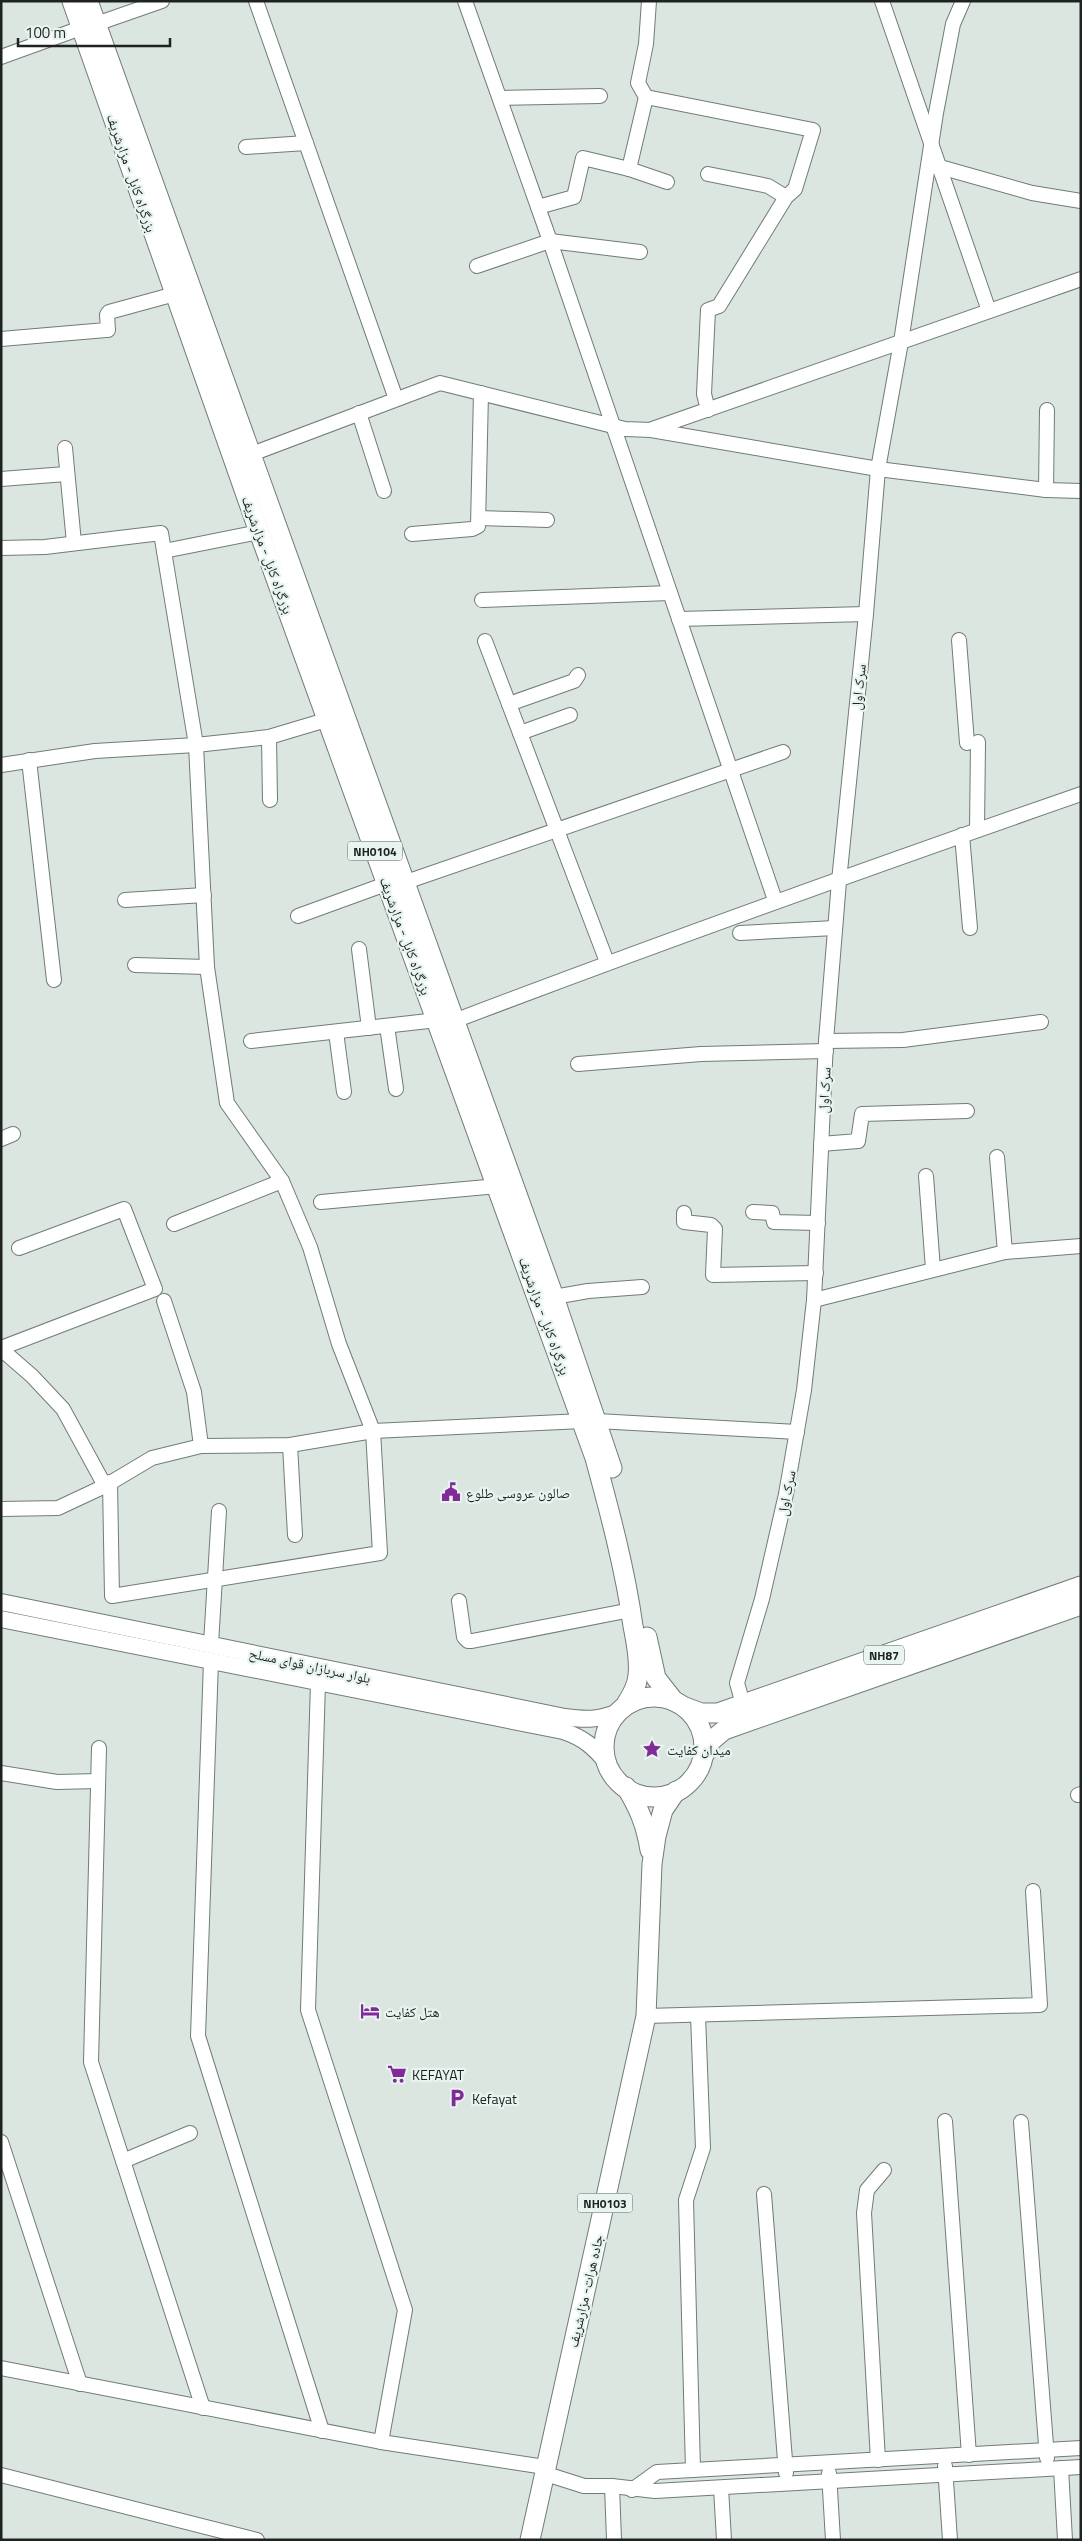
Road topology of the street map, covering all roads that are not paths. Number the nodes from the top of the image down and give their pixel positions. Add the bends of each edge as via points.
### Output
1 (72, 1) edge
2 (88, 1) edge
3 (162, 1) edge
4 (256, 1) edge
5 (465, 1) edge
6 (649, 1) edge
7 (882, 1) edge
8 (963, 1) edge
9 (89, 26) junction
10 (1, 57) edge
11 (600, 96) dead end
12 (646, 97) junction
13 (500, 98) junction
14 (306, 144) junction
15 (931, 144) junction
16 (246, 147) dead end
17 (940, 167) junction
18 (629, 169) junction
19 (708, 174) dead end
20 (667, 182) dead end
21 (786, 197) junction
22 (1081, 201) edge
23 (538, 207) junction
24 (550, 241) junction
25 (640, 252) dead end
26 (477, 266) dead end
27 (1081, 279) edge
28 (175, 294) junction
29 (989, 311) junction
30 (1, 338) edge
31 (901, 342) junction
32 (481, 393) junction
33 (396, 399) junction
34 (708, 410) junction
35 (1047, 410) dead end
36 (359, 413) junction
37 (612, 425) junction
38 (651, 430) junction
39 (65, 448) dead end
40 (249, 455) junction
41 (878, 469) junction
42 (66, 474) junction
43 (1, 479) edge
44 (1046, 490) junction
45 (384, 491) dead end
46 (1081, 491) edge
47 (479, 518) junction
48 (547, 520) dead end
49 (259, 532) junction
50 (412, 534) dead end
51 (74, 543) junction
52 (1, 548) edge
53 (164, 551) junction
54 (670, 593) junction
55 (482, 600) dead end
56 (866, 614) junction
57 (679, 618) junction
58 (959, 640) dead end
59 (485, 641) dead end
60 (578, 675) dead end
61 (509, 704) junction
62 (570, 715) dead end
63 (335, 718) junction
64 (520, 733) junction
65 (269, 737) junction
66 (196, 745) junction
67 (784, 752) dead end
68 (29, 760) junction
69 (1, 765) edge
70 (732, 771) junction
71 (1081, 794) edge
72 (270, 800) dead end
73 (977, 830) junction
74 (556, 831) junction
75 (962, 836) junction
76 (839, 880) junction
77 (395, 883) junction
78 (204, 895) junction
79 (125, 900) dead end
80 (776, 900) junction
81 (298, 916) dead end
82 (835, 928) junction
83 (970, 928) dead end
84 (740, 933) dead end
85 (359, 949) dead end
86 (607, 962) junction
87 (135, 965) dead end
88 (207, 967) junction
89 (54, 980) dead end
90 (446, 1021) junction
91 (1041, 1022) dead end
92 (386, 1026) junction
93 (369, 1028) junction
94 (336, 1032) junction
95 (251, 1041) dead end
96 (826, 1046) junction
97 (578, 1064) dead end
98 (396, 1089) dead end
99 (344, 1092) dead end
100 (968, 1111) dead end
101 (821, 1144) junction
102 (997, 1157) dead end
103 (926, 1176) dead end
104 (282, 1181) junction
105 (498, 1186) junction
106 (321, 1202) dead end
107 (753, 1212) dead end
108 (684, 1214) dead end
109 (174, 1224) dead end
110 (818, 1224) junction
111 (1081, 1246) edge
112 (19, 1248) dead end
113 (1005, 1252) junction
114 (934, 1269) junction
115 (816, 1273) junction
116 (642, 1287) dead end
117 (554, 1297) junction
118 (814, 1300) junction
119 (164, 1301) dead end
120 (1, 1349) edge
121 (590, 1421) junction
122 (373, 1431) junction
123 (797, 1432) junction
124 (290, 1445) junction
125 (201, 1446) junction
126 (108, 1484) junction
127 (1, 1509) edge
128 (219, 1511) dead end
129 (295, 1535) dead end
130 (214, 1579) junction
131 (1081, 1586) edge
132 (459, 1601) dead end
133 (1, 1602) edge
134 (1081, 1606) edge
135 (631, 1610) junction
136 (1, 1619) edge
137 (211, 1644) junction
138 (211, 1661) junction
139 (318, 1683) junction
140 (680, 1704) junction
141 (743, 1704) junction
142 (622, 1709) junction
143 (99, 1748) dead end
144 (704, 1755) junction
145 (608, 1764) junction
146 (1, 1773) edge
147 (98, 1781) junction
148 (626, 1787) junction
149 (676, 1791) junction
150 (652, 1864) junction
151 (1033, 1891) dead end
152 (698, 2015) junction
153 (646, 2016) junction
154 (945, 2121) dead end
155 (1021, 2122) dead end
156 (190, 2133) dead end
157 (1, 2142) edge
158 (123, 2160) junction
159 (884, 2170) dead end
160 (764, 2194) dead end
161 (1, 2368) edge
162 (80, 2384) junction
163 (203, 2408) junction
164 (322, 2431) junction
165 (381, 2442) junction
166 (1081, 2448) edge
167 (1047, 2450) junction
168 (969, 2455) junction
169 (944, 2456) junction
170 (878, 2460) junction
171 (829, 2462) junction
172 (785, 2465) junction
173 (1081, 2467) edge
174 (1055, 2469) junction
175 (544, 2470) junction
176 (693, 2470) junction
177 (1, 2475) edge
178 (946, 2475) junction
179 (830, 2482) junction
180 (787, 2484) junction
181 (612, 2486) junction
182 (721, 2488) junction
183 (632, 2490) junction
184 (257, 2540) edge
185 (530, 2540) edge
186 (614, 2540) edge
187 (724, 2540) edge
188 (833, 2540) edge
189 (950, 2540) edge
190 (1065, 2540) edge

1 - 9 highway, بزرگراه کابل - مزارشریف / NH0104
2 - 9 highway, بزرگراه کابل - مزارشریف / NH0104
3 - 9 street
4 - 14 street
5 - 13 street
6 - 12 street via 646,44 638,83
7 - 15 street
8 - 15 street, سرک اول via 953,24
9 - 10 street
9 - 28 highway, بزرگراه کابل - مزارشریف / NH0104
9 - 40 highway, بزرگراه کابل - مزارشریف / NH0104
11 - 13 street
12 - 18 street
12 - 21 street via 813,130 795,189
13 - 23 street
14 - 16 street
14 - 33 street
15 - 17 street
15 - 31 street, سرک اول
17 - 22 street via 1032,193
17 - 29 street
18 - 20 street
18 - 23 street via 583,158 574,197
19 - 21 street via 768,186
21 - 34 street via 719,306 708,310 704,394
23 - 24 street
24 - 25 street
24 - 26 street
24 - 37 street
27 - 29 street
28 - 30 street via 107,313 106,330
28 - 49 highway, بزرگراه کابل - مزارشریف / NH0104
29 - 31 street
31 - 34 street
31 - 41 street, سرک اول
32 - 33 street via 440,383
32 - 37 street
32 - 47 street
33 - 36 street
34 - 38 street
35 - 44 street
36 - 40 street
36 - 45 street
37 - 38 street
37 - 54 street
38 - 41 street
39 - 42 street
40 - 63 highway, بزرگراه کابل - مزارشریف / NH0104
41 - 44 street
41 - 56 street, سرک اول
42 - 43 street
42 - 51 street
44 - 46 street
47 - 48 street
47 - 50 street via 478,526 472,529
49 - 53 street
49 - 63 highway, بزرگراه کابل - مزارشریف / NH0104
51 - 52 street
51 - 53 street via 161,533
53 - 66 street
54 - 55 street
54 - 57 street
56 - 57 street
56 - 76 street, سرک اول
57 - 70 street
58 - 73 street via 973,742
59 - 61 street
60 - 61 street via 574,681
61 - 64 street
62 - 64 street
63 - 65 street
63 - 77 highway, بزرگراه کابل - مزارشریف / NH0104
64 - 74 street
65 - 66 street
65 - 72 street
66 - 68 street via 94,751
66 - 78 street
67 - 70 street
68 - 69 street
68 - 89 street
70 - 74 street
70 - 80 street
71 - 73 street
73 - 75 street
74 - 77 street
74 - 86 street
75 - 76 street
75 - 83 street
76 - 80 street
76 - 82 street, سرک اول
77 - 81 street
77 - 90 highway, بزرگراه کابل - مزارشریف / NH0104
78 - 79 street
78 - 88 street
80 - 86 street
82 - 84 street
82 - 96 street, سرک اول
85 - 93 street
86 - 90 street
87 - 88 street
88 - 104 street via 226,1103
90 - 92 street
90 - 105 highway, بزرگراه کابل - مزارشریف / NH0104
90 - 117 highway, بزرگراه کابل - مزارشریف / NH0104
91 - 96 street via 903,1040
92 - 93 street
92 - 98 street
93 - 94 street
94 - 95 street
94 - 99 street
96 - 97 street
96 - 101 street, سرک اول
100 - 101 street via 862,1114 858,1142
101 - 110 street, سرک اول
102 - 113 street
103 - 114 street
104 - 109 street
104 - 122 street via 310,1247 340,1344
105 - 106 street
105 - 121 highway, بزرگراه کابل - مزارشریف / NH0104
107 - 110 street via 772,1213 774,1222
108 - 115 street via 684,1222 711,1225 715,1229 713,1275
110 - 115 street, سرک اول
111 - 113 street
112 - 120 street via 124,1209 155,1289
113 - 114 street
114 - 118 street
115 - 118 street, سرک اول
116 - 117 street
117 - 121 highway, بزرگراه کابل - مزارشریف / NH0104
118 - 123 street, سرک اول
119 - 125 street via 194,1392
120 - 126 street via 63,1409
121 - 122 street
121 - 123 street
121 - 135 highway, بزرگراه کابل - مزارشریف / NH0104
121 - 140 highway, بزرگراه کابل - مزارشریف / NH0104 via 627,1529 656,1678
122 - 124 street
122 - 130 street via 380,1553
123 - 141 street, سرک اول via 762,1599 737,1682
124 - 125 street
124 - 129 street
125 - 126 street via 152,1458
126 - 127 street via 58,1508
126 - 130 street via 112,1596
128 - 130 street
130 - 137 street
131 - 141 highway, NH87
132 - 135 street via 464,1637 468,1641
133 - 137 main road, بلوار سربازان قوای مسلح
134 - 144 highway, NH87 via 724,1730 711,1741
135 - 142 highway, بزرگراه کابل - مزارشریف / NH0104 via 638,1676 634,1691
136 - 138 main road, بلوار سربازان قوای مسلح
137 - 142 main road, بلوار سربازان قوای مسلح via 585,1720 602,1719
138 - 139 main road, بلوار سربازان قوای مسلح
138 - 164 street via 198,2036
139 - 145 main road, بلوار سربازان قوای مسلح via 563,1731 582,1738
139 - 165 street via 308,2010 405,2310
140 - 141 highway, NH87 via 701,1713 718,1713
140 - 142 highway via 657,1697 640,1699
140 - 144 highway via 701,1728
142 - 145 highway via 610,1723 606,1736
143 - 147 street
144 - 149 highway via 694,1776
145 - 148 highway
146 - 147 street via 57,1782
147 - 158 street via 91,2062
148 - 149 highway via 650,1796
148 - 150 highway, NH0103 via 641,1811
149 - 150 highway, NH0103 via 664,1810
150 - 153 highway, جاده هرات- مزارشریف / NH0103
151 - 152 street via 1040,2004
152 - 153 street
152 - 176 street via 703,2148 686,2200
153 - 175 highway, جاده هرات- مزارشریف / NH0103
154 - 168 street
155 - 167 street
156 - 158 street
157 - 162 street
158 - 163 street
159 - 170 street via 867,2190 864,2213
160 - 172 street
161 - 162 street
162 - 163 street
163 - 164 street
164 - 165 street
165 - 175 street
166 - 167 street
167 - 168 street
167 - 174 street
168 - 169 street
169 - 170 street
169 - 178 street
170 - 171 street
171 - 172 street
171 - 179 street
172 - 176 street
172 - 180 street
173 - 174 street
174 - 178 street
174 - 190 street
175 - 181 street via 584,2486
175 - 185 highway, جاده هرات- مزارشریف / NH0103
176 - 183 street via 656,2472
177 - 184 street
178 - 179 street
178 - 189 street
179 - 180 street
179 - 188 street
180 - 182 street
181 - 183 street
181 - 186 street
182 - 183 street
182 - 187 street

